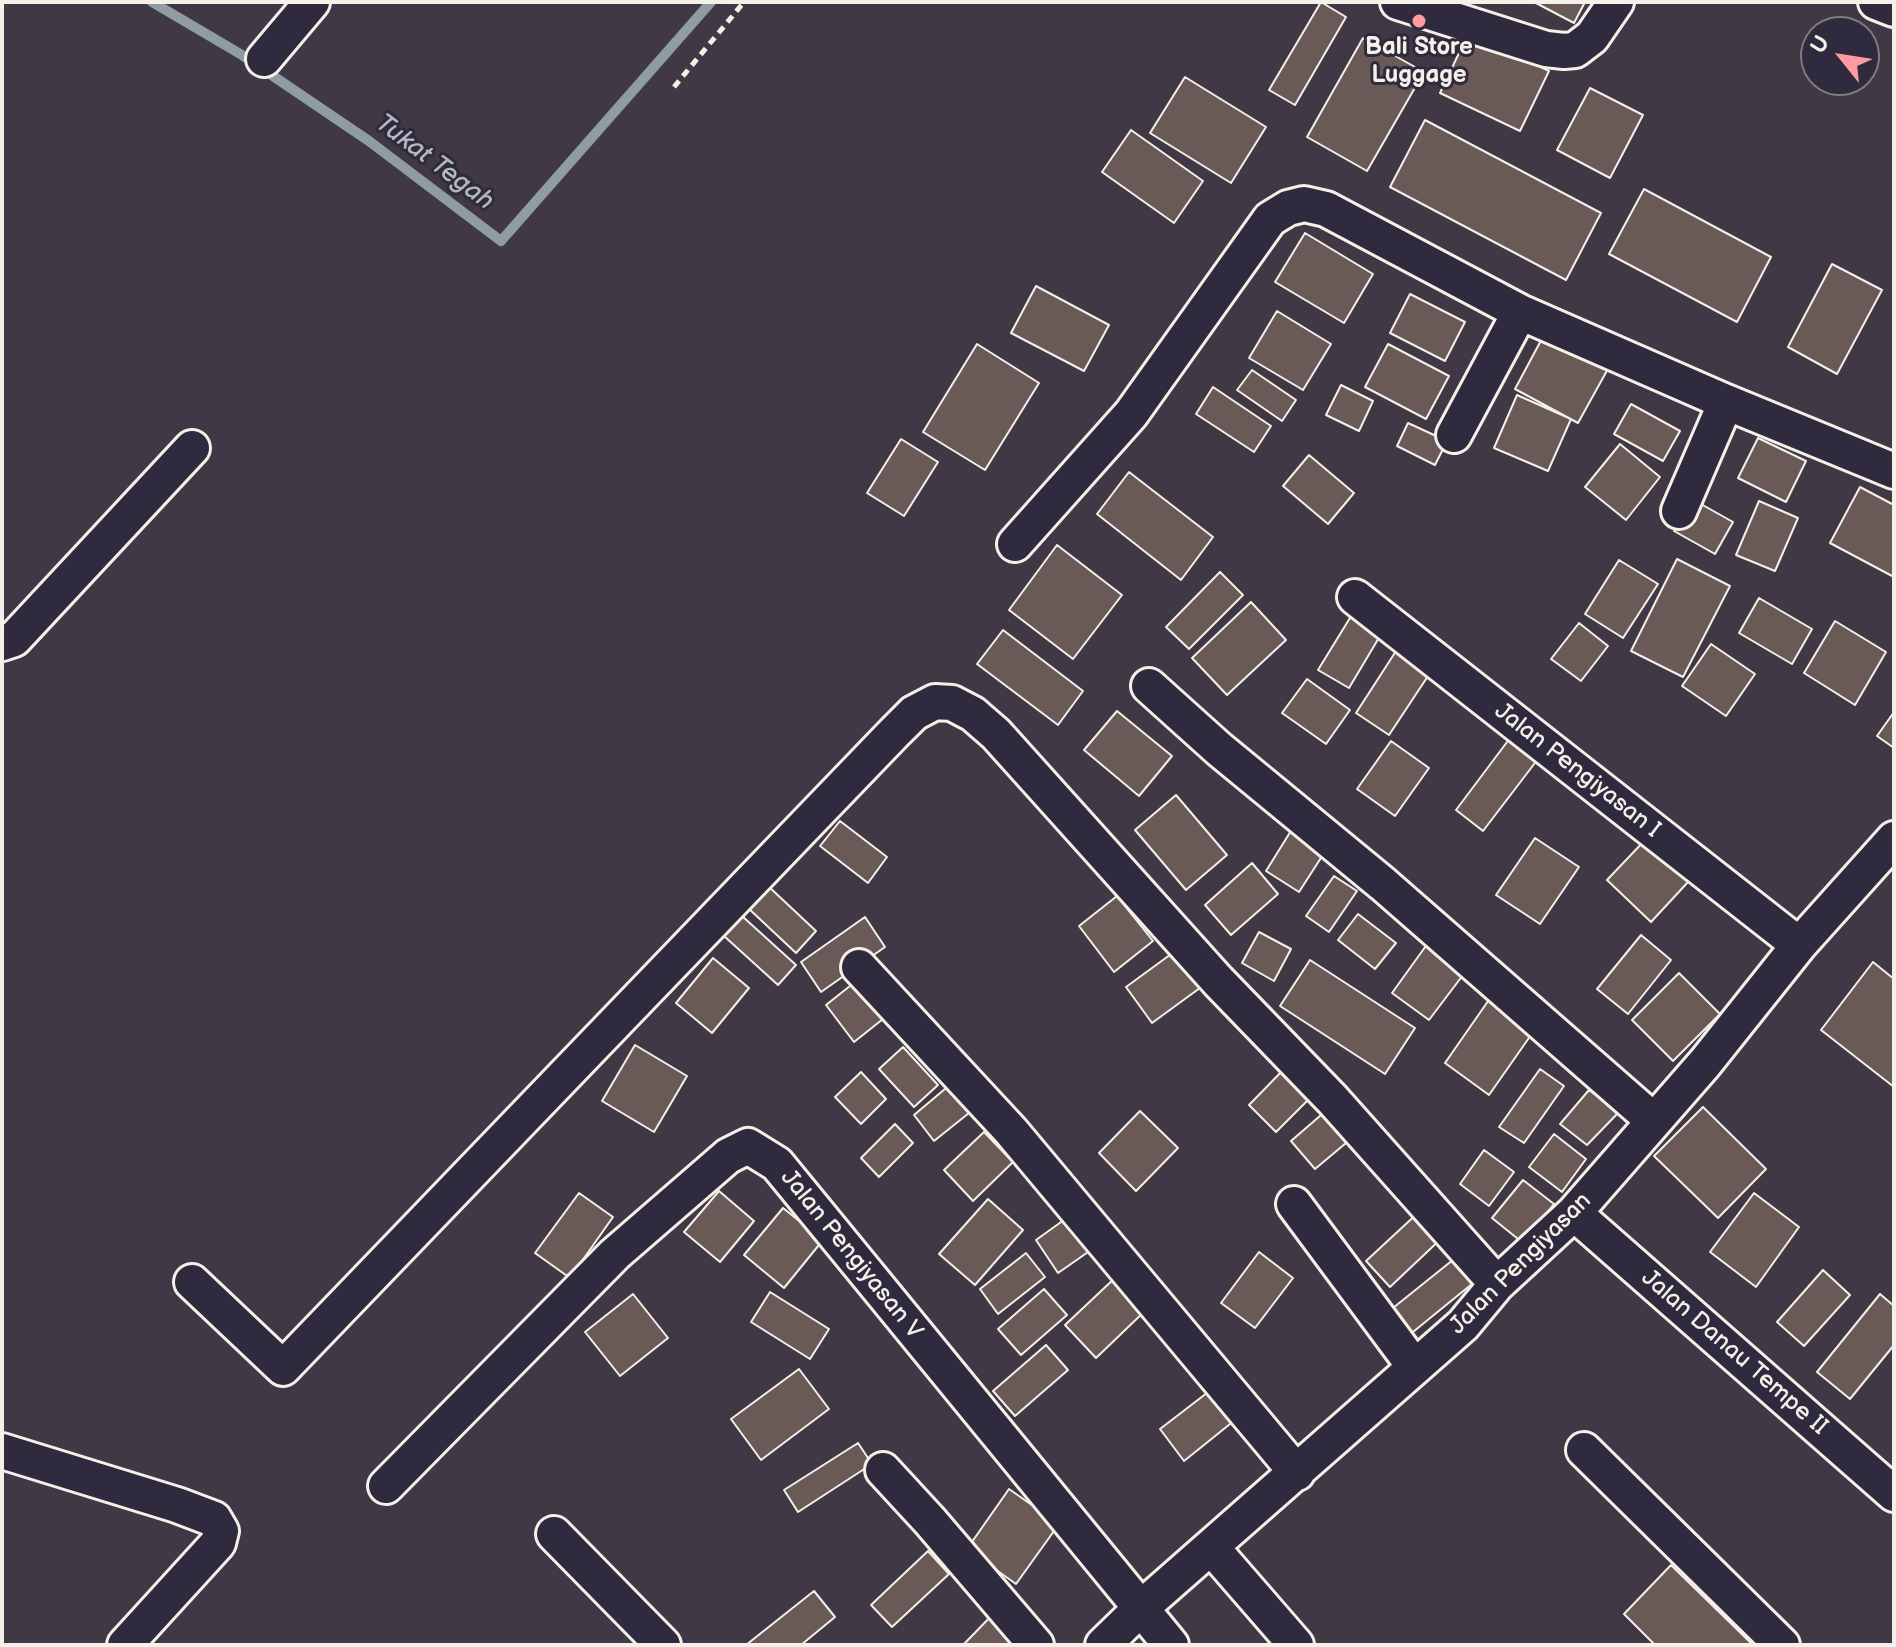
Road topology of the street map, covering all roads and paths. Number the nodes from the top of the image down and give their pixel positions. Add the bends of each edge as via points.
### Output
1 (312, 2) edge
2 (744, 2) edge
3 (1398, 2) edge
4 (1616, 2) edge
5 (264, 59) dead end
6 (674, 87) dead end
7 (1520, 312) junction
8 (1726, 402) junction
9 (1454, 435) dead end
10 (192, 448) dead end
11 (1894, 471) edge
12 (1679, 511) dead end
13 (1015, 544) dead end
14 (1355, 597) dead end
15 (2, 643) edge
16 (1149, 686) dead end
17 (1894, 839) edge
18 (1799, 945) junction
19 (859, 967) dead end
20 (1654, 1121) junction
21 (1294, 1204) dead end
22 (1574, 1213) junction
23 (192, 1282) dead end
24 (1497, 1284) junction
25 (1414, 1366) junction
26 (1584, 1450) dead end
27 (2, 1451) edge
28 (883, 1470) dead end
29 (1297, 1473) junction
30 (386, 1486) dead end
31 (1894, 1494) edge
32 (554, 1534) dead end
33 (1211, 1547) junction
34 (1140, 1609) junction
35 (125, 1645) edge
36 (663, 1645) edge
37 (1036, 1645) edge
38 (1103, 1645) edge
39 (1171, 1645) edge
40 (1296, 1645) edge
41 (1782, 1645) edge

1 - 5 street
2 - 6 path
3 - 4 street via 1564,51 1575,50 1592,37
7 - 8 street
7 - 9 street
7 - 13 street via 1326,209 1304,204 1288,208 1270,219 1250,244 1131,414
8 - 11 street
8 - 12 street
10 - 15 street via 14,639
14 - 18 street, Jalan Pengiyasan I
16 - 20 street
17 - 18 street, Jalan Pengiyasan
18 - 20 street, Jalan Pengiyasan
19 - 29 street via 1011,1131
20 - 22 street, Jalan Pengiyasan
21 - 25 street
22 - 24 street, Jalan Pengiyasan
22 - 31 street, Jalan Danau Tempe II
23 - 24 street via 283,1368 893,734 935,702 952,703 973,714 996,734
24 - 25 street, Jalan Pengiyasan via 1463,1325
25 - 29 street, Jalan Pengiyasan
26 - 41 street
27 - 35 street via 214,1519 221,1531 218,1543
28 - 37 street
29 - 33 street, Jalan Pengiyasan
30 - 34 street, Jalan Pengiyasan V via 615,1254 716,1165 748,1146 777,1164
32 - 36 street
33 - 34 street, Jalan Pengiyasan
33 - 40 street
34 - 38 street, Jalan Pengiyasan
34 - 39 street

